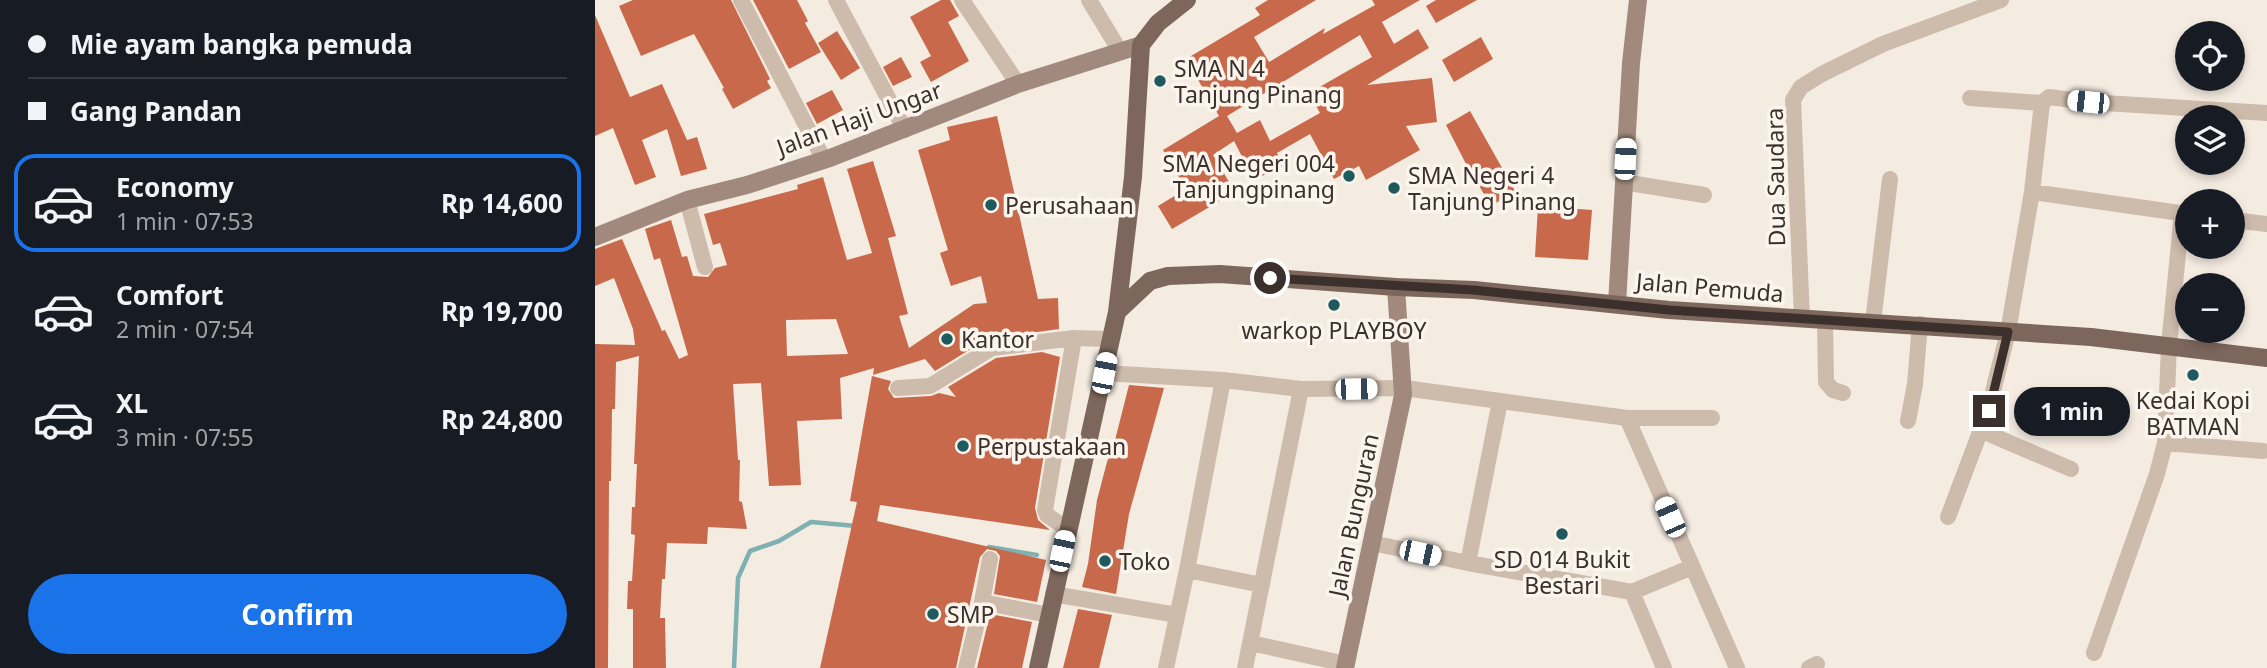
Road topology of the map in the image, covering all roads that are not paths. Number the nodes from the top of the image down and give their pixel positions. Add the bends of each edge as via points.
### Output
1 (741, 0) edge
2 (836, 0) edge
3 (962, 0) edge
4 (1089, 0) edge
5 (1639, 0) edge
6 (2001, 0) edge
7 (1182, 2) edge
8 (1141, 46) junction
9 (1120, 51) junction
10 (1018, 84) junction
11 (1970, 98) dead end
12 (2042, 103) junction
13 (2267, 113) edge
14 (905, 130) junction
15 (824, 160) junction
16 (1890, 179) dead end
17 (1623, 183) junction
18 (2032, 192) junction
19 (1704, 195) dead end
20 (687, 200) junction
21 (2175, 212) edge
22 (2245, 221) edge
23 (2267, 224) edge
24 (595, 237) edge
25 (2179, 259) edge
26 (705, 267) dead end
27 (1122, 267) junction
28 (1150, 281) junction
29 (1396, 287) junction
30 (1617, 304) junction
31 (1117, 312) junction
32 (1802, 318) junction
33 (1825, 319) junction
34 (1873, 322) junction
35 (1920, 324) junction
36 (2008, 332) junction
37 (1074, 338) junction
38 (1110, 339) junction
39 (2169, 345) junction
40 (2267, 358) edge
41 (1104, 373) junction
42 (1223, 380) junction
43 (898, 388) dead end
44 (1404, 388) junction
45 (1301, 389) junction
46 (1843, 393) dead end
47 (1500, 401) junction
48 (1627, 418) junction
49 (1712, 418) dead end
50 (1908, 421) dead end
51 (1982, 431) junction
52 (2165, 443) junction
53 (2263, 451) dead end
54 (2071, 469) dead end
55 (1948, 517) dead end
56 (1067, 529) junction
57 (1372, 543) junction
58 (990, 559) dead end
59 (1468, 563) junction
60 (1692, 567) junction
61 (1187, 570) junction
62 (1262, 584) junction
63 (1632, 592) junction
64 (1053, 594) junction
65 (982, 603) junction
66 (1049, 615) junction
67 (1177, 615) junction
68 (1251, 643) junction
69 (2094, 653) dead end
70 (1346, 666) edge
71 (966, 668) edge
72 (1038, 668) edge
73 (1166, 668) edge
74 (1245, 668) edge
75 (1664, 668) edge
76 (1737, 668) edge

1 - 15 street
2 - 14 street
3 - 10 street
4 - 9 street
5 - 17 street
6 - 32 street, Dua Saudara via 1883,44 1801,87 1793,100
7 - 8 main road
8 - 9 street, Jalan Haji Ungar
8 - 27 main road
9 - 10 street, Jalan Haji Ungar
10 - 14 street, Jalan Haji Ungar
11 - 12 street
12 - 13 street via 2049,97
12 - 18 street
14 - 15 street, Jalan Haji Ungar
15 - 20 street, Jalan Haji Ungar
16 - 34 street
17 - 19 street
17 - 30 street
18 - 21 street
18 - 36 street
20 - 24 street, Jalan Haji Ungar
20 - 26 street
22 - 23 street
25 - 39 street
27 - 28 main road
27 - 31 main road
28 - 29 main road, Jalan Pemuda via 1220,274
28 - 31 main road
29 - 30 main road, Jalan Pemuda
29 - 44 street, Jalan Bunguran
30 - 32 main road, Jalan Pemuda
31 - 38 main road
32 - 33 main road, Jalan Pemuda
33 - 34 main road, Jalan Pemuda
33 - 46 street via 1826,382
34 - 35 main road, Jalan Pemuda
35 - 36 main road, Jalan Pemuda
35 - 50 street
36 - 39 main road, Jalan Pemuda
36 - 51 street
37 - 38 street
37 - 43 street via 992,348 930,386
37 - 56 street via 1045,510
38 - 41 main road
39 - 40 main road, Jalan Pemuda
39 - 52 street
41 - 42 street
41 - 56 main road
42 - 45 street
42 - 61 street
44 - 45 street
44 - 47 street
44 - 57 street, Jalan Bunguran
45 - 62 street
47 - 48 street
47 - 59 street
48 - 49 street
48 - 60 street
51 - 54 street
51 - 55 street
52 - 53 street
52 - 69 street
56 - 64 main road
57 - 59 street
57 - 70 street, Jalan Bunguran
58 - 65 street
59 - 63 street
60 - 63 street
60 - 76 street
61 - 62 street
61 - 67 street
62 - 68 street
63 - 75 street
64 - 66 main road
64 - 67 street
65 - 66 street
65 - 71 street
66 - 72 main road
67 - 73 street
68 - 70 street
68 - 74 street

